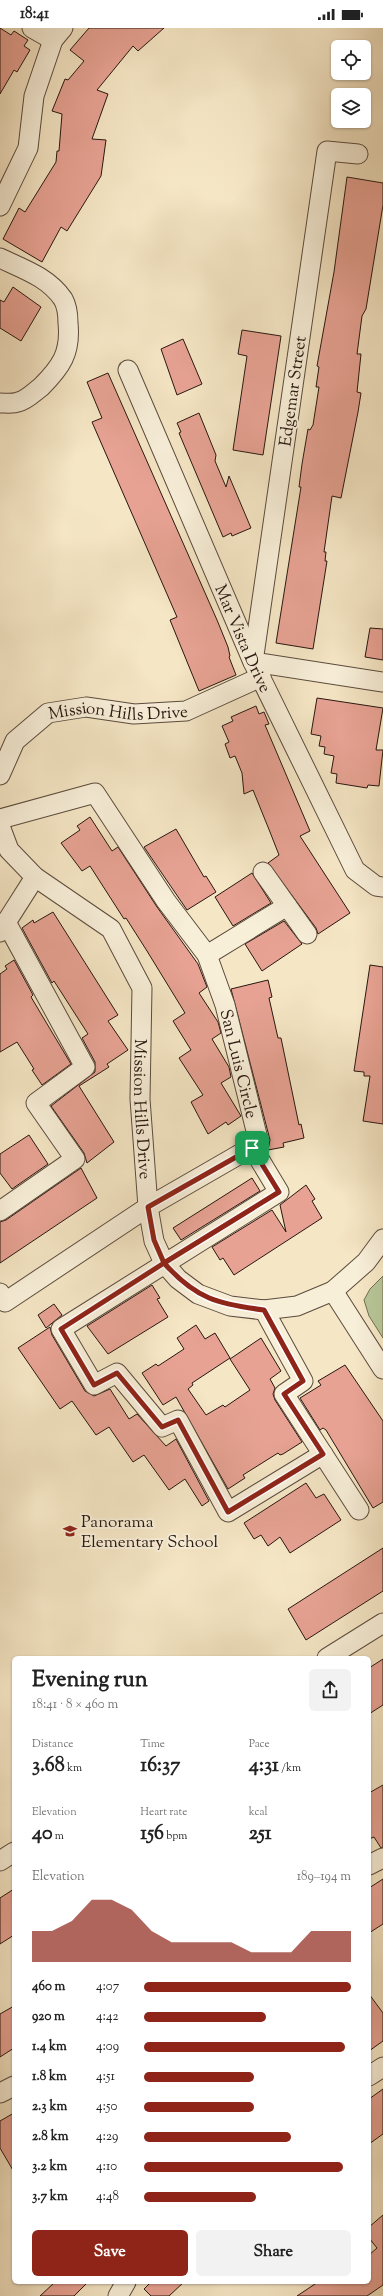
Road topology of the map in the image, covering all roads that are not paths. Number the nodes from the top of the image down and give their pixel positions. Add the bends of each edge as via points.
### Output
1 (32, 28) edge
2 (58, 34) edge
3 (358, 154) dead end
4 (6, 179) edge
5 (0, 206) edge
6 (0, 258) edge
7 (128, 370) dead end
8 (0, 403) edge
9 (257, 670) junction
10 (383, 682) edge
11 (0, 775) edge
12 (0, 819) edge
13 (0, 826) edge
14 (263, 872) dead end
15 (35, 877) junction
16 (383, 887) edge
17 (287, 906) junction
18 (3, 927) edge
19 (307, 934) dead end
20 (207, 954) junction
21 (252, 1148) junction
22 (148, 1207) junction
23 (0, 1211) edge
24 (383, 1239) edge
25 (164, 1263) junction
26 (333, 1291) junction
27 (0, 1293) edge
28 (264, 1310) junction
29 (383, 1369) edge
30 (323, 1454) junction
31 (359, 1510) dead end
32 (383, 1623) edge
33 (330, 1656) edge
34 (12, 1853) edge
35 (383, 1858) edge
36 (0, 1861) edge
37 (371, 1864) edge
38 (383, 2067) edge
39 (371, 2075) edge
40 (12, 2087) edge
41 (0, 2093) edge
42 (125, 2284) edge
43 (118, 2296) edge

1 - 2 street
2 - 4 street via 34,96 28,148
3 - 9 street, Edgemar Street via 327,150
4 - 5 street
6 - 8 street via 39,276 54,289 64,300 69,326 66,354 61,365 30,396 18,402
7 - 9 street, Mar Vista Drive
9 - 10 street
9 - 11 street, Mission Hills Drive via 186,711 134,714 86,707 48,713 15,741
9 - 16 street, Mar Vista Drive via 355,870 376,886
12 - 20 street, San Luis Circle via 95,793 166,901
13 - 15 street, Mission Hills Drive via 9,850
14 - 17 street
15 - 18 street
15 - 22 street, Mission Hills Drive via 111,929 142,988 140,1099
17 - 19 street
17 - 20 street
18 - 23 street via 85,1067 36,1103 75,1159
20 - 21 street, San Luis Circle via 225,1005 259,1143
21 - 22 street
21 - 25 street via 279,1192
22 - 25 street, Mission Hills Drive via 154,1240
22 - 27 street via 6,1302
24 - 26 street, Mission Hills Drive via 366,1262
25 - 28 street, Mission Hills Drive via 178,1279 198,1294 230,1306
25 - 30 street via 61,1329 94,1385 117,1373 162,1427 178,1420 228,1512
26 - 28 street, Mission Hills Drive via 297,1306
26 - 29 street
28 - 30 street via 303,1381 284,1394
30 - 31 street
32 - 33 street
34 - 36 street
35 - 37 street
38 - 39 street
40 - 41 street
42 - 43 street

